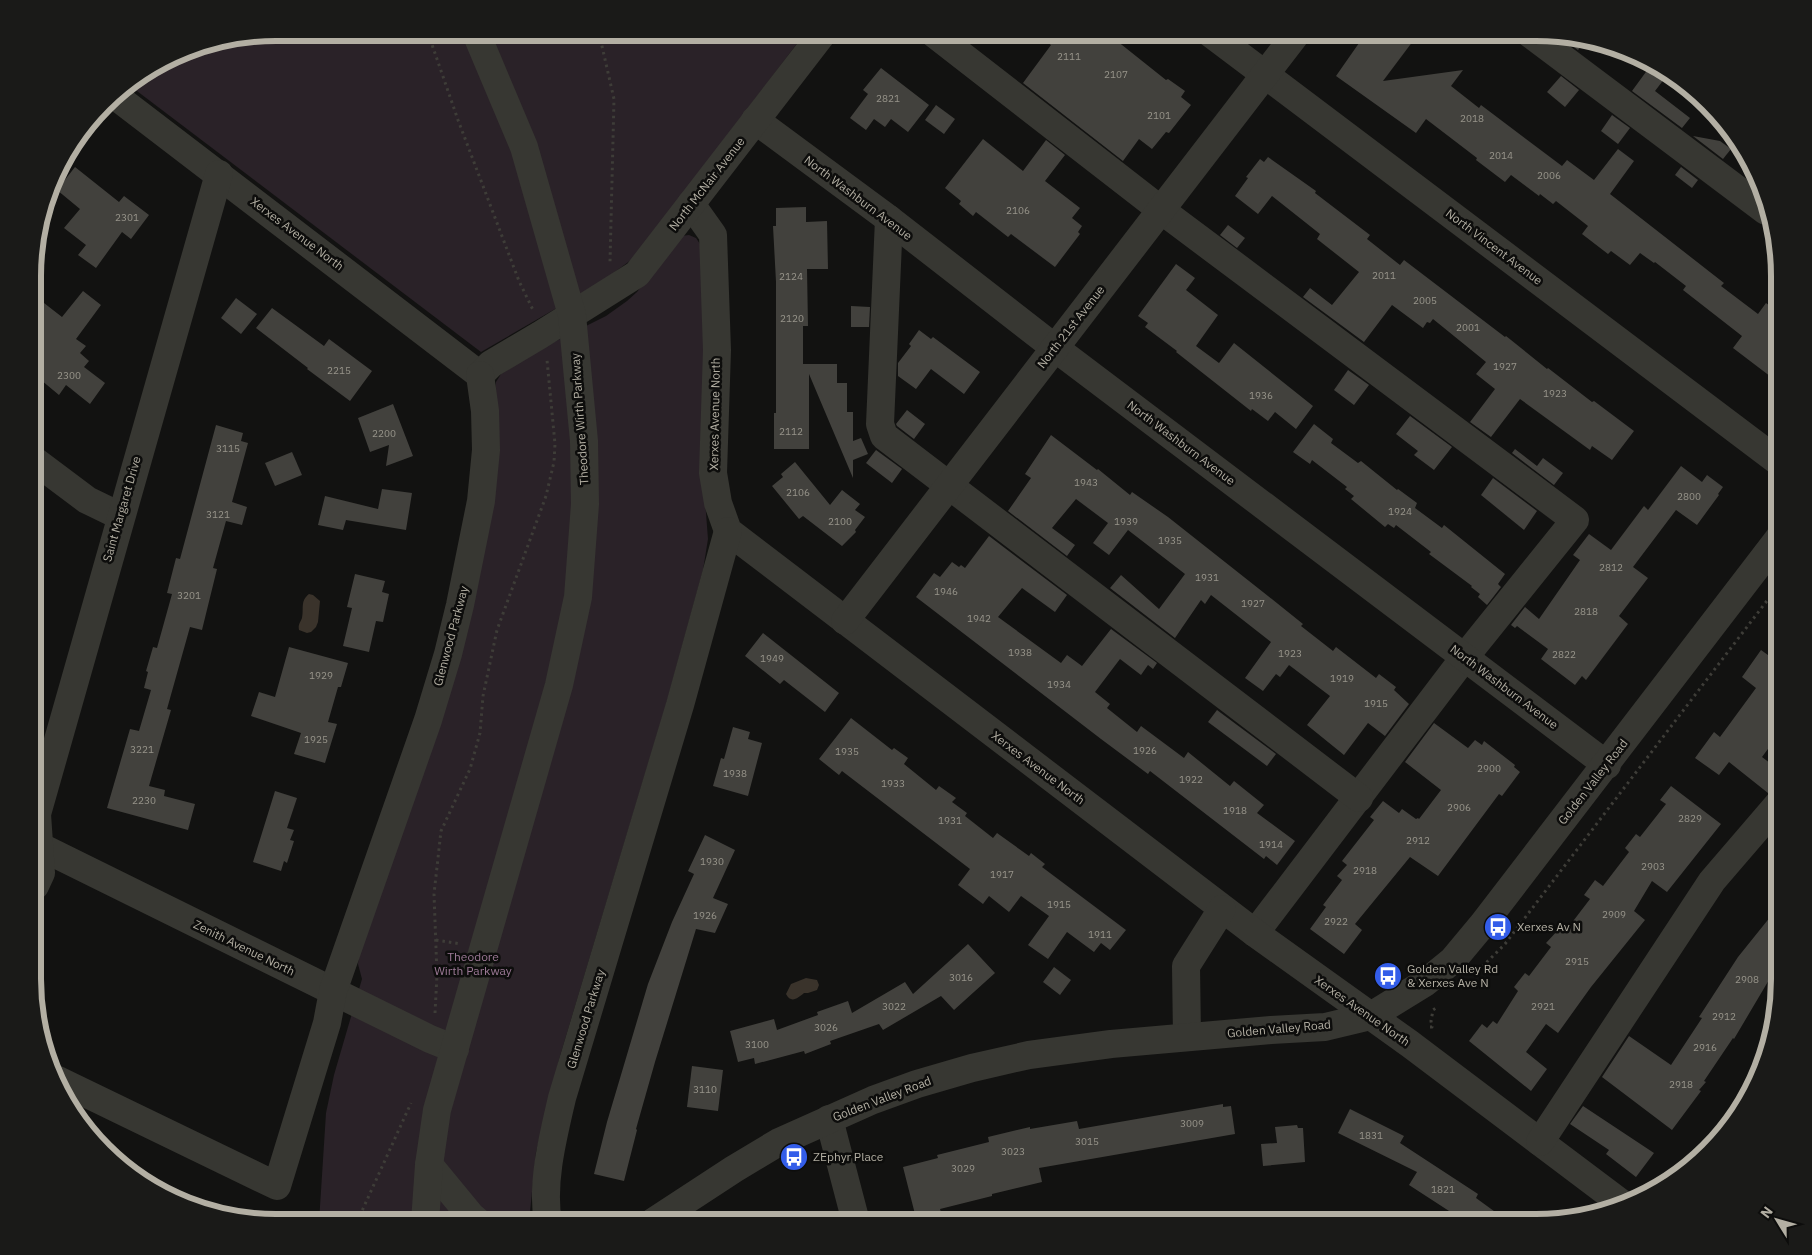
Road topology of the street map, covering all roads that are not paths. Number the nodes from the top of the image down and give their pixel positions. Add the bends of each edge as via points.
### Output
1 (479, 41) edge
2 (817, 41) edge
3 (942, 41) edge
4 (1221, 41) edge
5 (1291, 41) edge
6 (1540, 41) edge
7 (1264, 74) junction
8 (120, 100) edge
9 (756, 120) junction
10 (219, 174) junction
11 (692, 204) junction
12 (1760, 207) edge
13 (1161, 210) junction
14 (889, 219) junction
15 (572, 315) junction
16 (1055, 348) junction
17 (480, 375) junction
18 (1771, 456) edge
19 (41, 466) edge
20 (948, 486) junction
21 (120, 516) junction
22 (728, 531) junction
23 (1771, 549) edge
24 (845, 621) junction
25 (1464, 658) junction
26 (1607, 764) junction
27 (1359, 798) junction
28 (41, 800) edge
29 (1771, 812) edge
30 (41, 847) edge
31 (1222, 909) junction
32 (1255, 933) junction
33 (333, 991) junction
34 (1372, 1016) junction
35 (1187, 1037) junction
36 (455, 1050) junction
37 (65, 1084) edge
38 (829, 1119) junction
39 (1540, 1142) junction
40 (429, 1165) junction
41 (1616, 1199) edge
42 (426, 1214) edge
43 (469, 1214) edge
44 (546, 1214) edge
45 (665, 1214) edge
46 (854, 1214) edge

1 - 15 street, Theodore Wirth Parkway via 524,147
2 - 9 street, North McNair Avenue
3 - 13 street
4 - 7 street, North Vincent Avenue
5 - 7 street, North 21st Avenue
6 - 12 street
7 - 13 street, North 21st Avenue
7 - 18 street, North Vincent Avenue
8 - 10 street, Xerxes Avenue North
9 - 11 street, North McNair Avenue
9 - 14 street, North Washburn Avenue
10 - 17 street, Xerxes Avenue North
10 - 21 street, Saint Margaret Drive
11 - 15 street, North McNair Avenue via 637,274
11 - 22 street, Xerxes Avenue North via 713,235 717,350 713,473 718,503
13 - 16 street, North 21st Avenue
13 - 25 street via 1575,520
14 - 16 street, North Washburn Avenue
14 - 20 street via 880,424 884,436
15 - 17 street via 491,364
15 - 36 street, Theodore Wirth Parkway via 584,441 585,495 578,597 549,723
16 - 20 street, North 21st Avenue
16 - 25 street, North Washburn Avenue
17 - 33 street, Glenwood Parkway via 486,450 481,502 460,605 428,720
19 - 21 street via 88,500
20 - 24 street, North 21st Avenue
20 - 27 street
21 - 28 street, Saint Margaret Drive
22 - 24 street, Xerxes Avenue North
22 - 44 street, Glenwood Parkway via 680,705 562,1098 551,1147
23 - 26 street, Golden Valley Road
24 - 31 street, Xerxes Avenue North
25 - 26 street, North Washburn Avenue
25 - 27 street
26 - 34 street, Golden Valley Road via 1453,960 1426,982
27 - 32 street
29 - 39 street via 1712,882
30 - 33 street, Zenith Avenue North
31 - 32 street, Xerxes Avenue North
31 - 35 street via 1186,966
32 - 34 street, Xerxes Avenue North
33 - 36 street, Zenith Avenue North
33 - 37 street, Glenwood Parkway via 330,1015 277,1186
34 - 35 street, Golden Valley Road via 1325,1027
34 - 39 street, Xerxes Avenue North
35 - 38 street, Golden Valley Road via 1019,1057 916,1084
36 - 40 street, Theodore Wirth Parkway via 437,1110
38 - 45 street, Golden Valley Road via 779,1142
38 - 46 street
39 - 41 street, Xerxes Avenue North
40 - 42 street, Theodore Wirth Parkway
40 - 43 street

